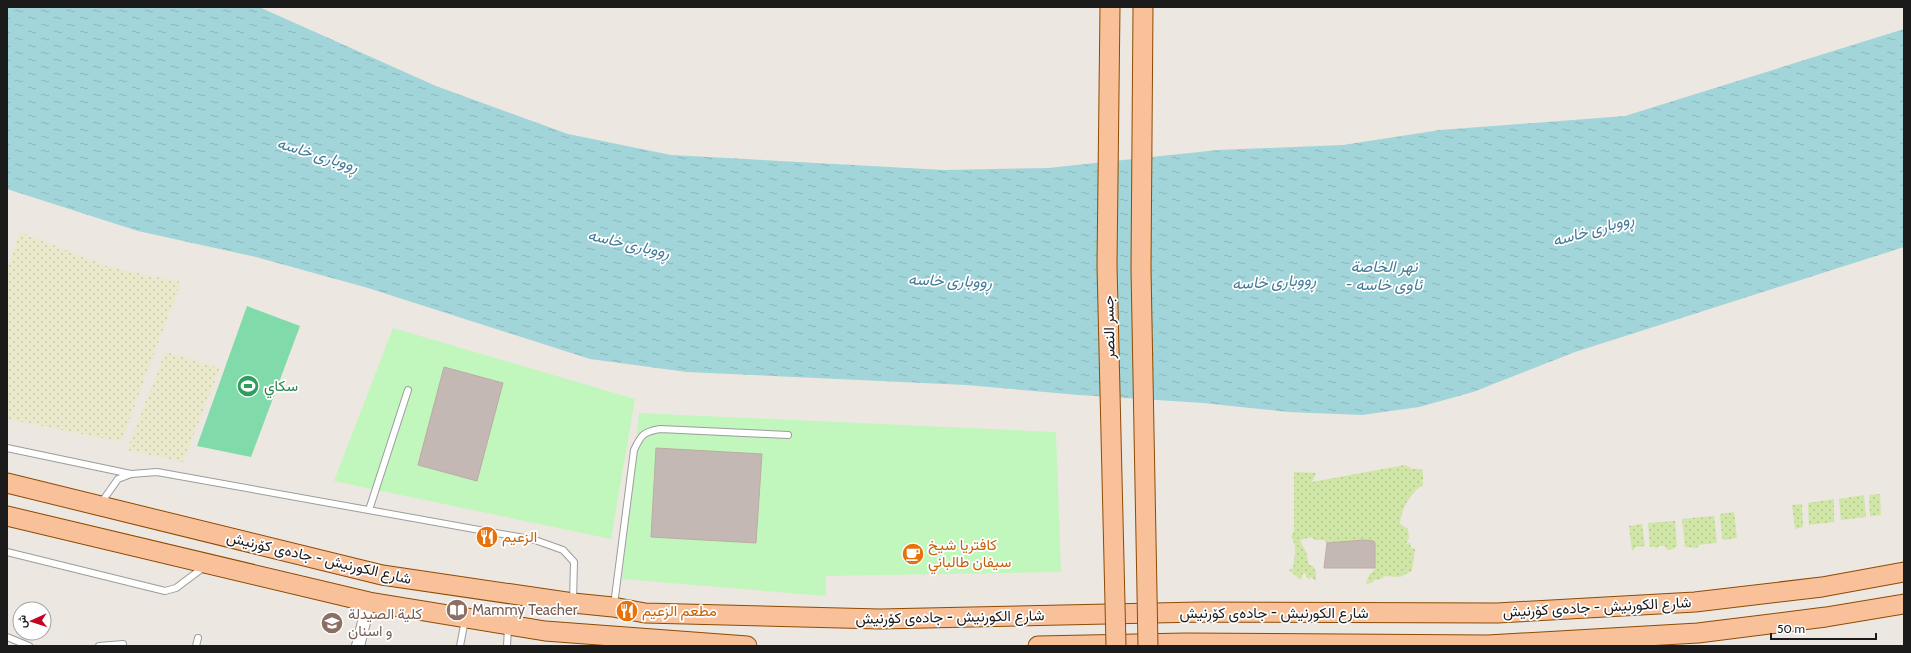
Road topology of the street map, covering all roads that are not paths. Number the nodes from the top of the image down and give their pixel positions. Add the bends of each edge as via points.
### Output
1 (1110, 7) edge
2 (1143, 7) edge
3 (408, 390) dead end
4 (788, 435) dead end
5 (7, 448) edge
6 (131, 474) junction
7 (7, 483) edge
8 (100, 505) junction
9 (369, 510) junction
10 (7, 516) edge
11 (7, 552) edge
12 (208, 564) junction
13 (1904, 572) edge
14 (369, 602) junction
15 (573, 603) junction
16 (1904, 604) edge
17 (613, 607) junction
18 (466, 618) junction
19 (508, 625) junction
20 (7, 638) edge
21 (198, 638) dead end
22 (1697, 639) edge
23 (1591, 642) edge
24 (123, 644) dead end
25 (1186, 645) edge
26 (1383, 645) edge
27 (29, 646) edge
28 (99, 646) edge
29 (196, 646) edge
30 (358, 646) edge
31 (460, 646) edge
32 (507, 646) edge
33 (747, 646) edge
34 (1050, 646) edge
35 (1116, 646) edge
36 (1148, 646) edge
37 (1488, 646) edge

1 - 35 main road, جسر النصر, bridge via 1107,265
2 - 36 main road, bridge via 1141,269
3 - 9 lane
4 - 17 lane via 660,429 642,435 634,450
5 - 6 lane
6 - 8 lane via 118,479
6 - 9 lane via 157,472
7 - 8 main road, شارع الكورنيش - جادەی کۆرنیش
8 - 15 main road, شارع الكورنيش - جادەی کۆرنیش via 382,575
9 - 15 lane via 535,540 563,550 574,562
10 - 12 main road, شارع الكورنيش - جادەی کۆرنیش
11 - 12 lane via 165,591 176,588
12 - 14 main road, شارع الكورنيش - جادەی کۆرنیش
13 - 17 main road, شارع الكورنيش - جادەی کۆرنیش via 1822,586 1695,602 1497,613 1200,612 880,619 646,613
14 - 18 main road, شارع الكورنيش - جادەی کۆرنیش
14 - 30 street
15 - 17 main road, شارع الكورنيش - جادەی کۆرنیش
16 - 22 main road, شارع الكورنيش - جادەی کۆرنیش
18 - 19 main road, شارع الكورنيش - جادەی کۆرنیش
18 - 31 lane
19 - 32 lane
19 - 33 main road, شارع الكورنيش - جادەی کۆرنیش via 545,631
20 - 27 lane
21 - 29 lane
22 - 23 main road, شارع الكورنيش - جادەی کۆرنیش
23 - 37 main road, شارع الكورنيش - جادەی کۆرنیش
24 - 28 lane
25 - 26 main road, شارع الكورنيش - جادەی کۆرنیش
25 - 34 main road, شارع الكورنيش - جادەی کۆرنیش
26 - 37 main road, شارع الكورنيش - جادەی کۆرنیش

